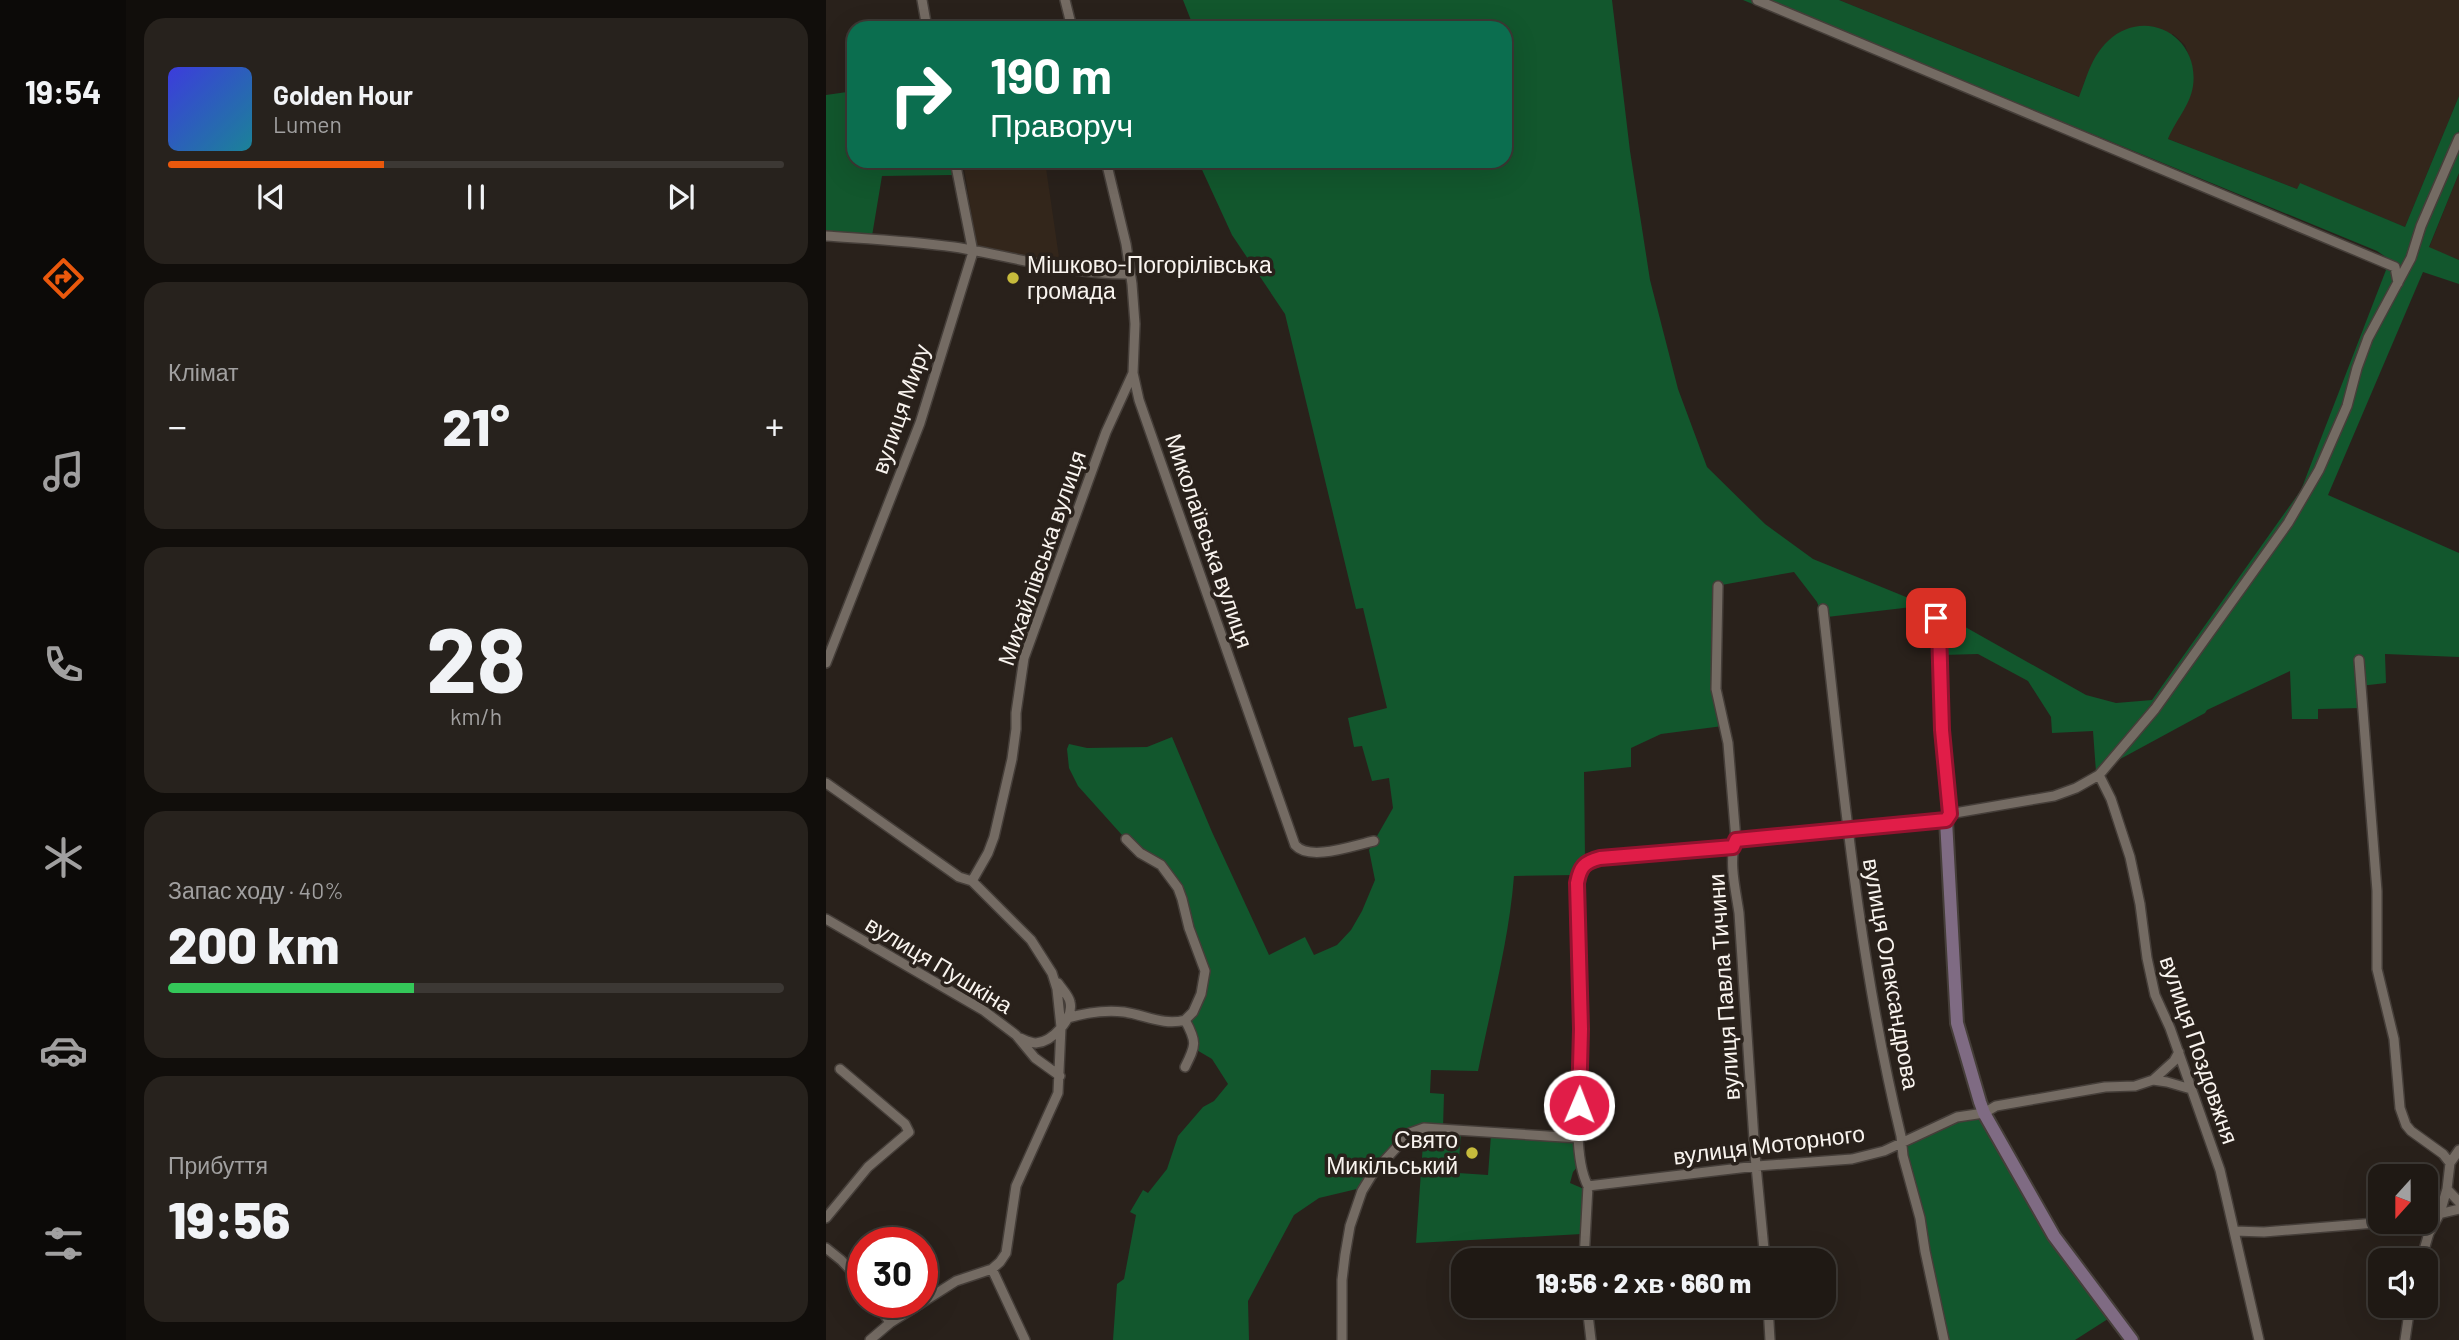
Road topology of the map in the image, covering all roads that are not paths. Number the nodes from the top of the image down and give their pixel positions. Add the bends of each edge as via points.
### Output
1 (922, 0) edge
2 (1065, 0) edge
3 (1757, 0) edge
4 (926, 21) edge
5 (1071, 21) edge
6 (2459, 138) edge
7 (955, 168) edge
8 (1108, 168) edge
9 (826, 236) edge
10 (973, 252) junction
11 (2400, 268) junction
12 (1129, 274) junction
13 (1133, 373) junction
14 (1718, 586) dead end
15 (1823, 609) dead end
16 (1936, 618) dead end
17 (2359, 660) dead end
18 (826, 663) edge
19 (2099, 775) junction
20 (826, 783) edge
21 (1948, 817) junction
22 (1847, 828) junction
23 (1126, 839) dead end
24 (1374, 841) dead end
25 (1734, 844) junction
26 (972, 881) junction
27 (826, 919) edge
28 (1055, 979) junction
29 (1068, 1018) junction
30 (1185, 1020) junction
31 (1061, 1027) junction
32 (1018, 1037) junction
33 (2179, 1052) junction
34 (1185, 1067) dead end
35 (841, 1069) dead end
36 (1060, 1076) junction
37 (2153, 1080) junction
38 (2191, 1089) junction
39 (1984, 1113) junction
40 (1579, 1138) junction
41 (1901, 1143) junction
42 (2459, 1150) edge
43 (2450, 1163) junction
44 (1757, 1166) junction
45 (1588, 1186) junction
46 (2447, 1189) junction
47 (2459, 1202) edge
48 (2459, 1209) edge
49 (2440, 1213) junction
50 (826, 1217) edge
51 (2368, 1224) edge
52 (2234, 1231) junction
53 (826, 1248) edge
54 (1585, 1248) edge
55 (1764, 1248) edge
56 (2425, 1248) edge
57 (847, 1266) edge
58 (992, 1269) junction
59 (887, 1318) edge
60 (1588, 1318) edge
61 (1769, 1318) edge
62 (2408, 1318) edge
63 (890, 1322) junction
64 (870, 1340) edge
65 (1025, 1340) edge
66 (1342, 1340) edge
67 (1591, 1340) edge
68 (1770, 1340) edge
69 (1944, 1340) edge
70 (2132, 1340) edge
71 (2259, 1340) edge
72 (2405, 1340) edge

1 - 4 street
2 - 5 street
3 - 11 street
6 - 11 street via 2411,258
7 - 10 street, вулиця Миру
8 - 12 street, Миколаївська вулиця
9 - 10 street
10 - 12 street
10 - 18 street, вулиця Миру via 920,423
11 - 19 street via 2398,283 2368,338 2347,406 2305,495 2155,709
12 - 13 street, Миколаївська вулиця via 1135,324
13 - 24 street, Миколаївська вулиця via 1144,416 1295,845 1303,852 1316,853
13 - 26 street, Михайлівська вулиця via 1106,432 1024,658 1012,759 994,837
14 - 25 street, вулиця Павла Тичини via 1716,689 1728,743
15 - 22 street, вулиця Олександрова
16 - 21 street
17 - 43 street via 2377,891 2377,969 2394,1040 2400,1108 2411,1131
19 - 21 street via 2054,796
19 - 33 street, вулиця Поздовжня via 2130,856 2151,978
20 - 26 street via 958,877
21 - 22 street
21 - 39 street via 1957,1023
22 - 25 street
22 - 41 street, вулиця Олександрова via 1874,1008
23 - 30 street via 1161,865 1182,899 1205,971 1201,994
25 - 40 street via 1600,858 1579,870
25 - 44 street, вулиця Павла Тичини
26 - 28 street via 1031,940
27 - 32 street, вулиця Пушкіна via 983,1010
28 - 29 street via 1069,999
28 - 31 street
29 - 30 street via 1112,1012 1170,1022
29 - 31 street
30 - 34 street via 1195,1041
31 - 32 street via 1038,1043
31 - 36 street
32 - 36 street, вулиця Пушкіна via 1035,1058
33 - 37 street
33 - 38 street, вулиця Поздовжня
35 - 50 street via 909,1132 868,1167
36 - 58 street via 1051,1114 1016,1186 1006,1253
37 - 38 street, вулиця Моторного
37 - 39 street, вулиця Моторного via 1996,1106
38 - 52 street, вулиця Поздовжня via 2220,1170
39 - 41 street, вулиця Моторного via 1957,1117
39 - 70 street via 2054,1236
40 - 45 street via 1580,1166
40 - 66 street via 1424,1128 1411,1131 1365,1184 1350,1227 1342,1280
41 - 44 street, вулиця Моторного via 1852,1158
41 - 69 street, вулиця Олександрова
42 - 43 street
43 - 46 street
44 - 45 street, вулиця Моторного
44 - 55 street, вулиця Павла Тичини
45 - 54 street
46 - 47 street
46 - 49 street
48 - 49 street
49 - 56 street
51 - 52 street
52 - 71 street, вулиця Поздовжня
53 - 57 street
58 - 63 street via 956,1281
58 - 65 street
59 - 63 street
60 - 67 street
61 - 68 street
62 - 72 street
63 - 64 street

